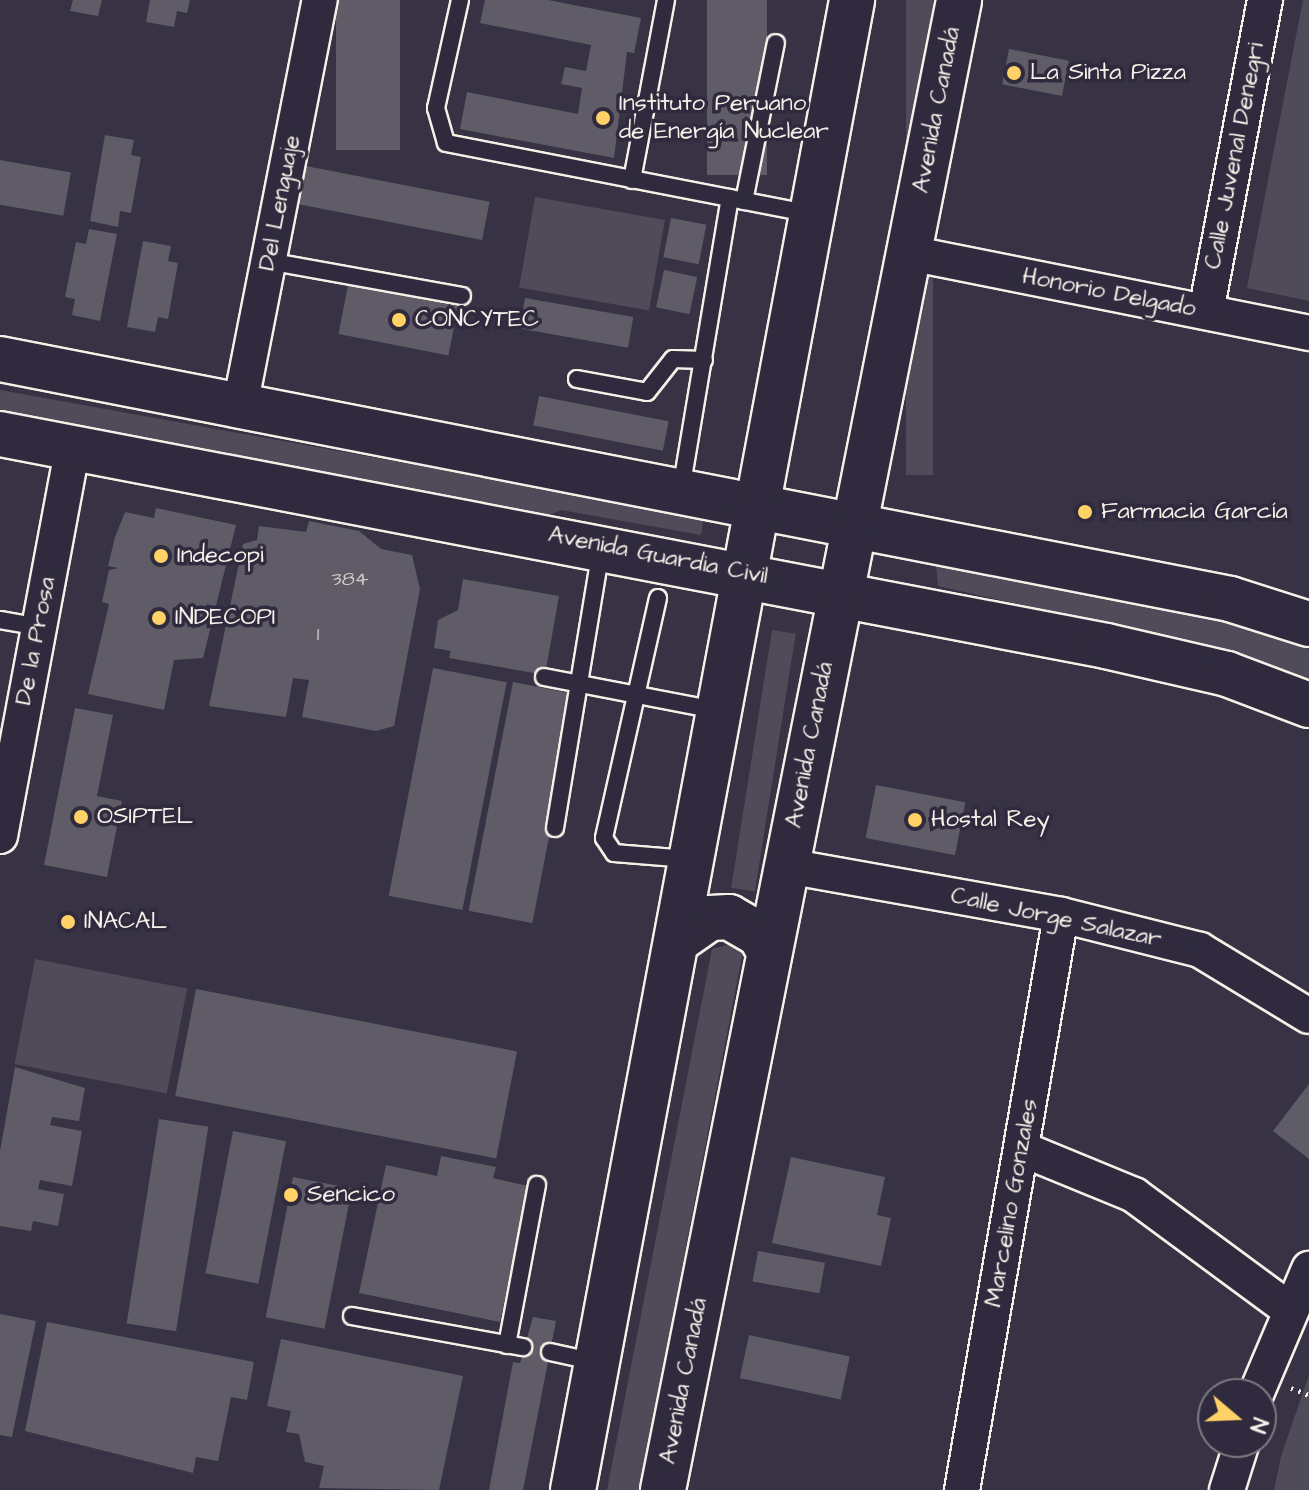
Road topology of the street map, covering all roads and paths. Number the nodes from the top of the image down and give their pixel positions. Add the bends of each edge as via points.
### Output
1 (320, 0) edge
2 (460, 0) edge
3 (666, 0) edge
4 (852, 0) edge
5 (959, 0) edge
6 (1265, 0) edge
7 (776, 43) dead end
8 (632, 180) junction
9 (737, 200) junction
10 (814, 214) junction
11 (909, 253) junction
12 (268, 261) junction
13 (462, 296) dead end
14 (1206, 312) junction
15 (1309, 333) edge
16 (0, 359) edge
17 (704, 360) junction
18 (577, 379) dead end
19 (240, 406) junction
20 (0, 434) edge
21 (73, 447) junction
22 (679, 495) junction
23 (759, 512) junction
24 (851, 530) junction
25 (602, 545) junction
26 (746, 572) junction
27 (839, 591) junction
28 (658, 598) dead end
29 (0, 620) edge
30 (1309, 624) edge
31 (39, 627) junction
32 (544, 677) dead end
33 (581, 683) junction
34 (637, 694) junction
35 (1309, 705) edge
36 (721, 711) junction
37 (555, 828) dead end
38 (0, 836) edge
39 (695, 860) junction
40 (787, 866) junction
41 (1061, 915) junction
42 (681, 938) junction
43 (769, 951) junction
44 (1309, 1016) edge
45 (1022, 1149) junction
46 (537, 1185) dead end
47 (1309, 1269) edge
48 (1287, 1308) junction
49 (352, 1316) dead end
50 (550, 1352) dead end
51 (598, 1362) junction
52 (1262, 1378) edge
53 (1237, 1458) edge
54 (573, 1490) edge
55 (663, 1490) edge
56 (962, 1490) edge
57 (1227, 1490) edge

1 - 12 street, Del Lenguaje
2 - 8 lane via 436,108 446,143
3 - 8 lane
4 - 10 main road
5 - 11 main road, Avenida Canadá
6 - 14 street, Calle Juvenal Denegri
7 - 9 lane
8 - 9 lane
9 - 10 lane
9 - 17 lane
10 - 23 main road
11 - 14 street, Honorio Delgado
11 - 24 main road, Avenida Canadá
12 - 13 lane
12 - 19 street, Del Lenguaje
14 - 15 street, Honorio Delgado
16 - 19 main road
17 - 18 lane via 673,359 647,392
17 - 22 lane
19 - 22 main road
20 - 21 main road, Avenida Guardia Civil
21 - 25 main road, Avenida Guardia Civil
21 - 31 street, De la Prosa
22 - 23 main road
23 - 24 main road
23 - 26 main road
24 - 27 main road, Avenida Canadá
24 - 30 main road via 1230,599
25 - 26 main road, Avenida Guardia Civil
25 - 33 lane
26 - 27 main road, Avenida Guardia Civil
26 - 36 main road
27 - 35 main road, Avenida Guardia Civil via 1227,674
27 - 40 main road, Avenida Canadá
28 - 34 lane
29 - 31 lane
31 - 38 street, De la Prosa
32 - 33 lane
33 - 34 lane
33 - 37 lane
34 - 36 lane
34 - 39 lane via 607,847
36 - 39 main road
39 - 42 main road
40 - 41 street, Calle Jorge Salazar
40 - 43 main road, Avenida Canadá
41 - 44 street, Calle Jorge Salazar via 1200,950
41 - 45 street, Marcelino Gonzales
42 - 43 main road via 702,922 729,917 760,935
42 - 51 main road
43 - 55 main road, Avenida Canadá
45 - 48 street via 1134,1195
45 - 56 street, Marcelino Gonzales
46 - 49 lane via 515,1346
47 - 48 street
48 - 52 street
50 - 51 lane
51 - 54 main road
53 - 57 street

